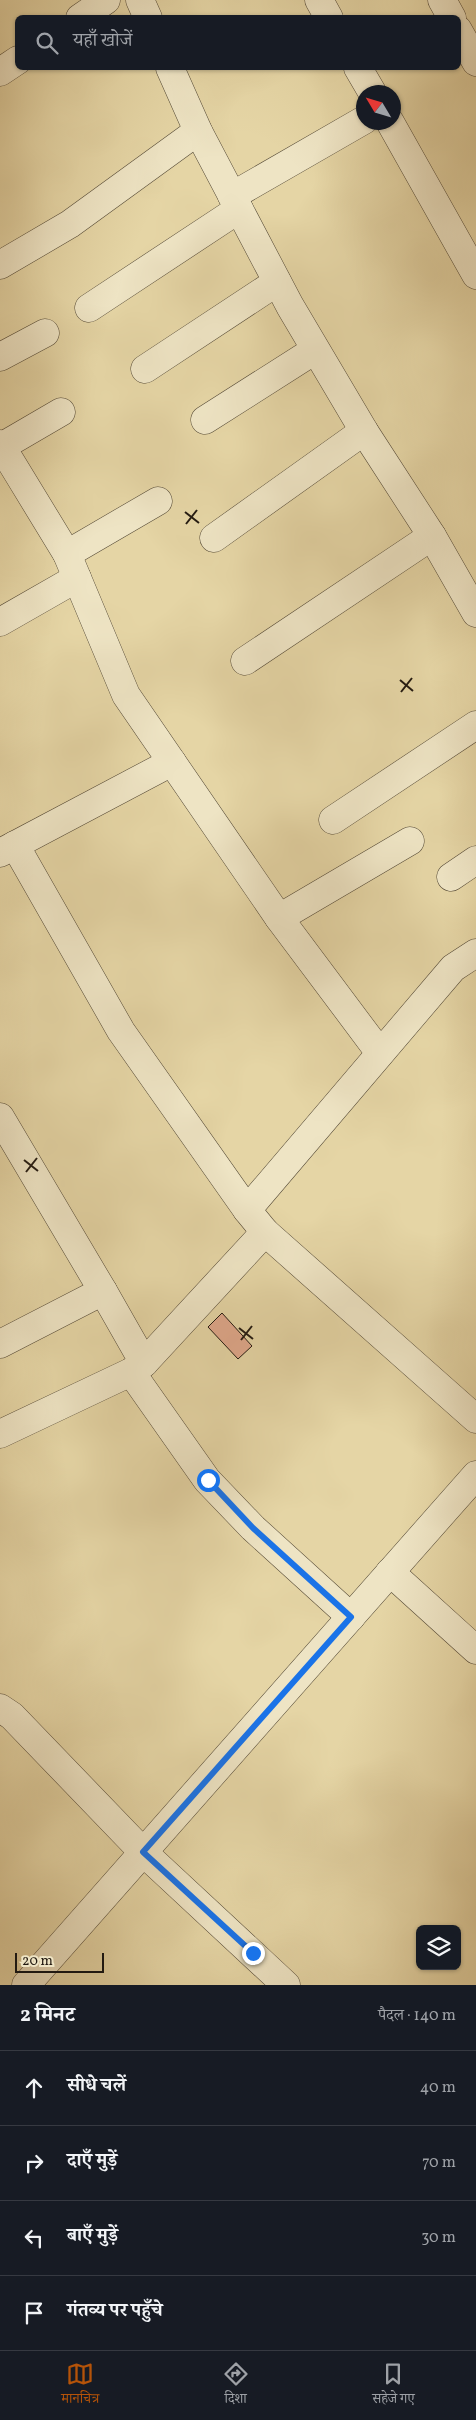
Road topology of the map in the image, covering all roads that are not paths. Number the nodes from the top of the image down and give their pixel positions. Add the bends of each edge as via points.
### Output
1 (106, 0) edge
2 (140, 0) edge
3 (319, 0) edge
4 (442, 0) edge
5 (84, 15) edge
6 (147, 15) edge
7 (327, 15) edge
8 (450, 15) edge
9 (461, 35) edge
10 (15, 62) edge
11 (476, 62) edge
12 (171, 70) edge
13 (359, 70) edge
14 (0, 72) edge
15 (368, 85) edge
16 (356, 125) edge
17 (394, 130) edge
18 (198, 131) junction
19 (235, 203) junction
20 (0, 265) edge
21 (476, 276) edge
22 (277, 282) junction
23 (89, 308) dead end
24 (45, 333) dead end
25 (315, 350) junction
26 (0, 357) edge
27 (145, 369) dead end
28 (61, 412) dead end
29 (206, 420) dead end
30 (364, 431) junction
31 (1, 446) edge
32 (158, 501) dead end
33 (432, 536) junction
34 (214, 538) dead end
35 (72, 566) junction
36 (466, 573) edge
37 (476, 613) edge
38 (0, 622) edge
39 (245, 661) dead end
40 (476, 725) edge
41 (172, 762) junction
42 (333, 820) dead end
43 (410, 841) dead end
44 (8, 849) edge
45 (476, 860) edge
46 (451, 878) dead end
47 (279, 918) junction
48 (476, 953) edge
49 (380, 1053) junction
50 (0, 1117) edge
51 (247, 1210) junction
52 (265, 1232) junction
53 (103, 1291) junction
54 (0, 1344) edge
55 (138, 1367) junction
56 (476, 1419) edge
57 (0, 1434) edge
58 (476, 1475) edge
59 (390, 1572) junction
60 (351, 1617) junction
61 (476, 1650) edge
62 (0, 1708) edge
63 (143, 1852) junction
64 (27, 1985) edge
65 (286, 1985) edge

1 - 5 street
2 - 6 street
3 - 7 street
4 - 8 street
9 - 11 street
10 - 14 street
12 - 18 street
13 - 15 street
16 - 19 street
17 - 21 street
18 - 19 street
18 - 20 street via 70,224
19 - 22 street
19 - 23 street
22 - 25 street
22 - 27 street
24 - 26 street
25 - 29 street
25 - 30 street
28 - 31 street
30 - 33 street
30 - 34 street
31 - 35 street
32 - 35 street
33 - 36 street
33 - 39 street
35 - 38 street
35 - 41 street via 126,695
36 - 37 street
40 - 42 street
41 - 44 street
41 - 47 street
43 - 47 street
44 - 51 street via 121,1031
45 - 46 street
47 - 49 street
48 - 49 street via 453,968
49 - 51 street
50 - 53 street
51 - 52 street
52 - 55 street
52 - 56 street
53 - 54 street
53 - 55 street
55 - 57 street
55 - 60 street via 208,1480 253,1528
58 - 59 street
59 - 60 street
59 - 61 street
60 - 63 street
62 - 63 street via 12,1716
63 - 64 street
63 - 65 street

